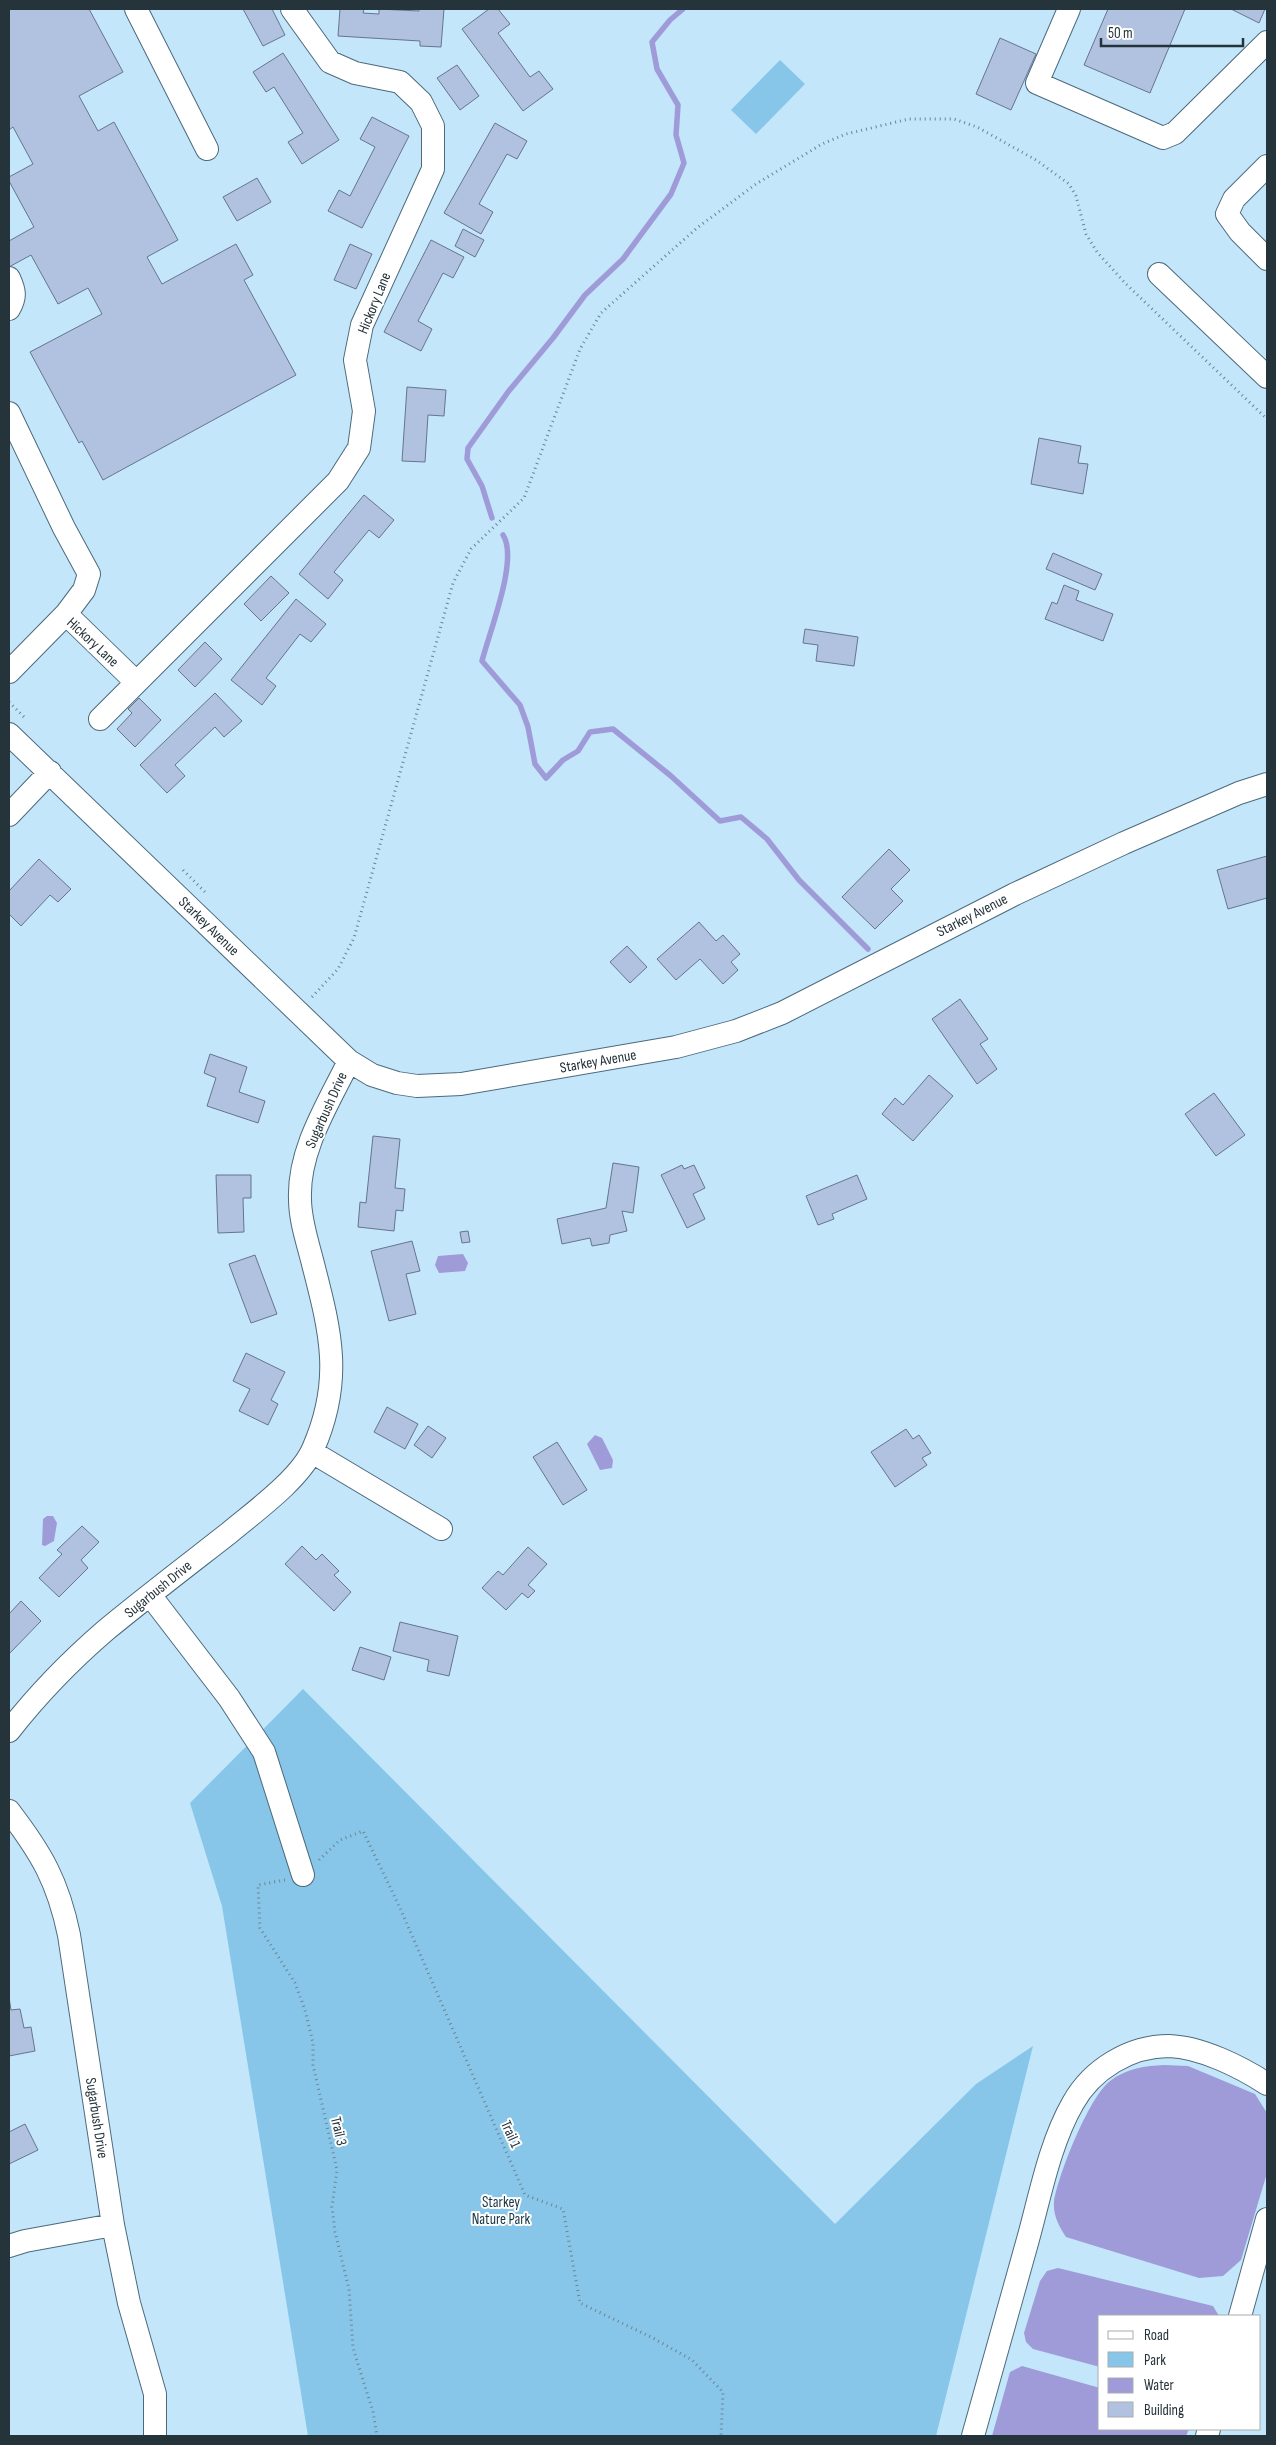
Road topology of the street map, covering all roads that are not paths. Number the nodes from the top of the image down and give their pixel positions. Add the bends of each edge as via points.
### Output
1 (136, 9) edge
2 (292, 9) edge
3 (1069, 9) edge
4 (1267, 42) edge
5 (207, 149) dead end
6 (1267, 166) edge
7 (1267, 259) edge
8 (1159, 274) dead end
9 (9, 278) edge
10 (9, 309) edge
11 (1267, 378) edge
12 (9, 413) edge
13 (66, 614) junction
14 (9, 672) edge
15 (136, 682) junction
16 (100, 719) dead end
17 (9, 734) edge
18 (50, 772) junction
19 (1267, 784) edge
20 (9, 816) edge
21 (349, 1061) junction
22 (312, 1452) junction
23 (441, 1529) dead end
24 (150, 1596) junction
25 (9, 1731) edge
26 (9, 1811) edge
27 (303, 1875) road end
28 (1267, 2084) edge
29 (1267, 2219) edge
30 (113, 2225) junction
31 (9, 2246) edge
32 (1240, 2315) edge
33 (155, 2436) edge
34 (973, 2436) edge

1 - 5 street
2 - 15 street, Hickory Lane via 330,62 356,73 400,82 421,102 433,126 433,169 362,324 355,360 364,411 359,448 338,481
3 - 4 street via 1037,83 1163,138 1175,133
6 - 7 street via 1234,199 1227,214
8 - 11 street
9 - 10 street via 15,300
12 - 13 street via 89,574 84,590
13 - 14 street, Hickory Lane
13 - 15 street, Hickory Lane
15 - 16 street, Hickory Lane
17 - 18 street, Starkey Avenue
18 - 20 street
18 - 21 street, Starkey Avenue
19 - 21 street, Starkey Avenue via 1116,847 997,903 782,1013 736,1030 676,1047 461,1084 418,1086 397,1083
21 - 22 street, Sugarbush Drive via 311,1138 301,1172 303,1225 329,1327 333,1359 331,1391
22 - 23 street
22 - 24 street, Sugarbush Drive via 288,1482 256,1511
24 - 25 street, Sugarbush Drive via 70,1662
24 - 27 street via 229,1698 264,1752
26 - 30 street, Sugarbush Drive via 49,1868 62,1900
28 - 34 street via 1209,2055 1170,2046 1138,2050 1107,2066 1087,2083 1073,2103 1052,2154
29 - 32 street
30 - 31 street
30 - 33 street, Sugarbush Drive via 129,2303 155,2394

